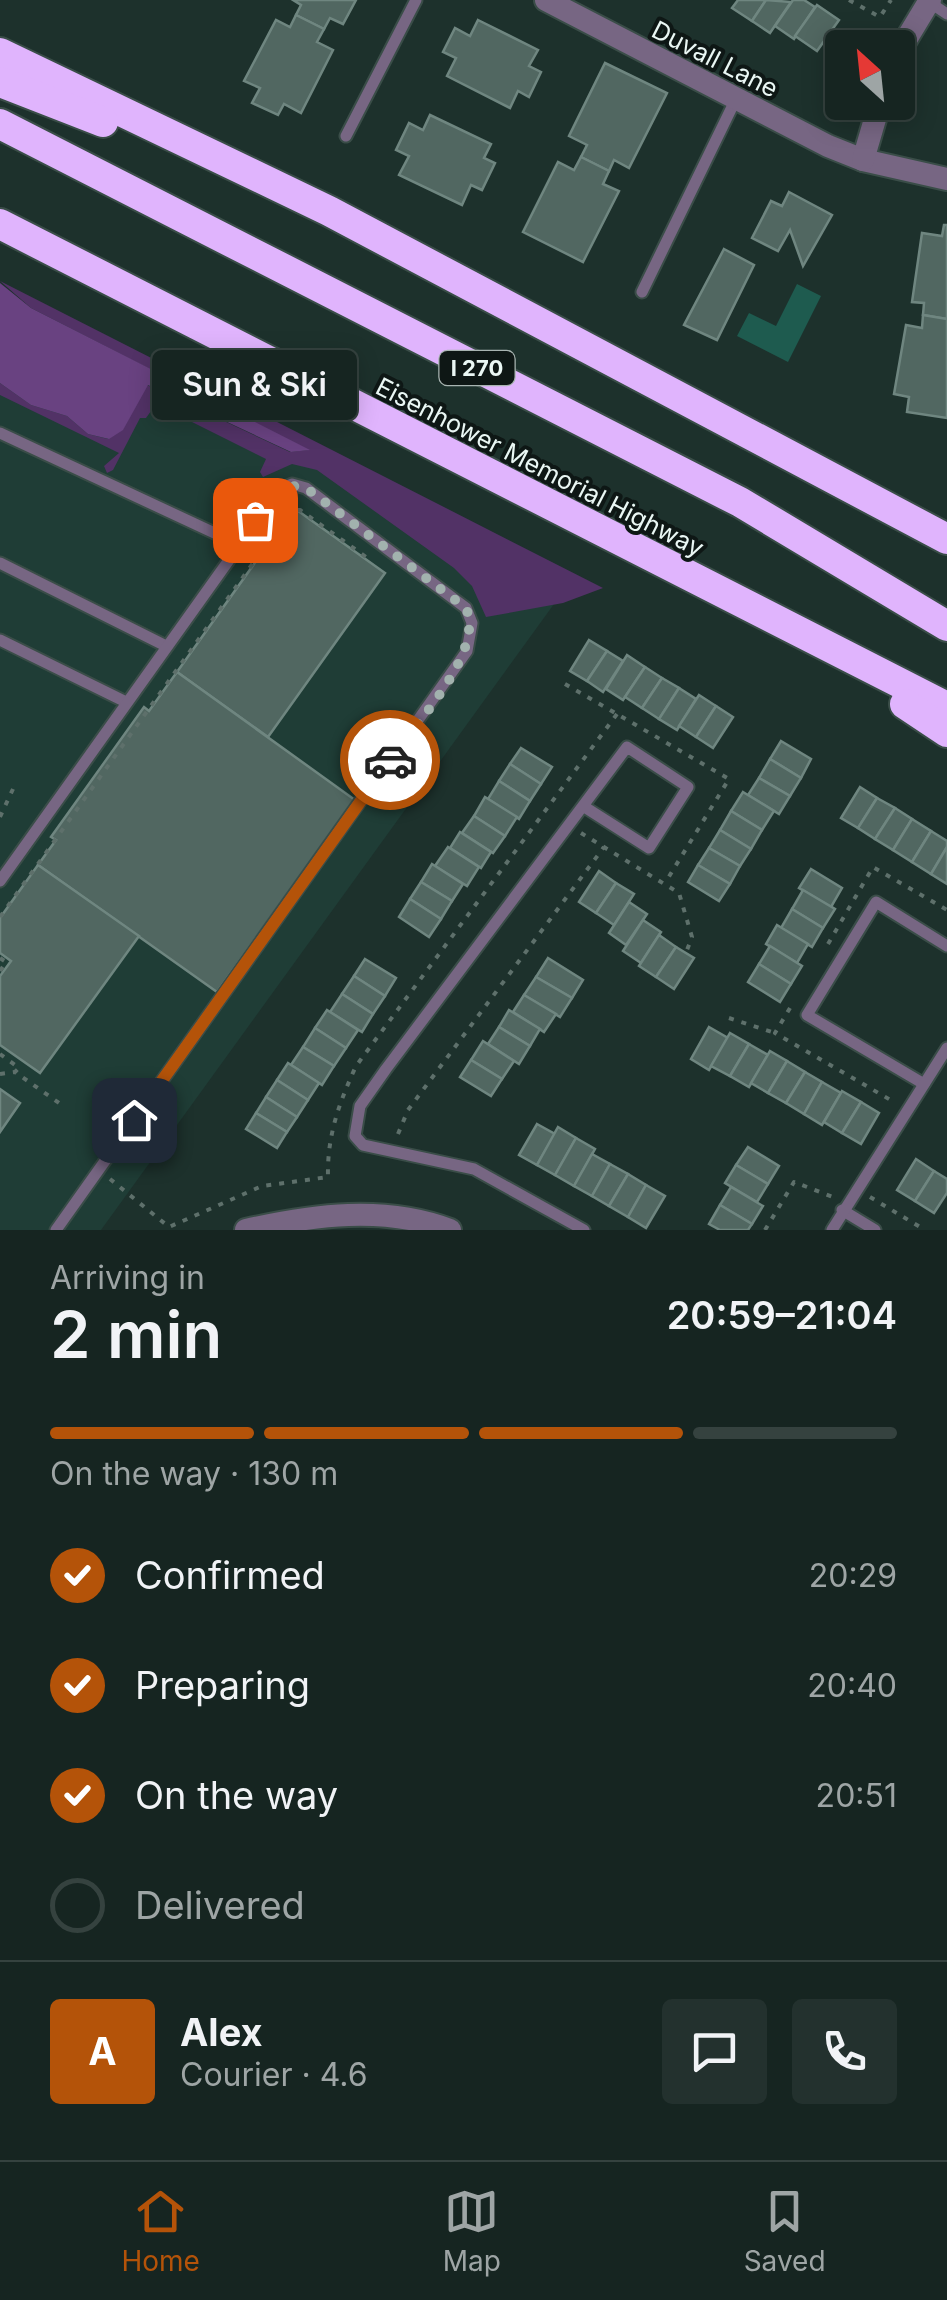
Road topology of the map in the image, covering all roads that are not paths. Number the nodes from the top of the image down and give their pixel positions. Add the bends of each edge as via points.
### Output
1 (416, 0) edge
2 (546, 0) edge
3 (935, 5) edge
4 (915, 31) edge
5 (0, 53) edge
6 (0, 82) edge
7 (734, 100) junction
8 (874, 120) edge
9 (0, 124) edge
10 (346, 136) dead end
11 (862, 160) junction
12 (947, 179) edge
13 (329, 212) junction
14 (0, 224) edge
15 (642, 292) dead end
16 (0, 433) edge
17 (947, 539) edge
18 (238, 544) junction
19 (0, 563) edge
20 (947, 626) edge
21 (795, 630) junction
22 (0, 640) edge
23 (166, 646) junction
24 (126, 702) junction
25 (947, 707) edge
26 (947, 732) edge
27 (583, 806) junction
28 (0, 882) edge
29 (947, 946) edge
30 (947, 1048) edge
31 (924, 1084) junction
32 (842, 1210) junction
33 (56, 1230) edge
34 (249, 1230) edge
35 (450, 1230) edge
36 (584, 1230) edge
37 (832, 1230) edge
38 (875, 1230) edge

1 - 10 lane
2 - 7 street, Duvall Lane
3 - 4 street
5 - 13 highway
6 - 13 highway
7 - 11 street, Duvall Lane
7 - 15 lane
8 - 11 street
9 - 20 highway, I 270 via 740,502
11 - 12 street, Duvall Lane
13 - 17 highway
14 - 21 highway, Eisenhower Memorial Highway
16 - 18 lane
18 - 23 lane
18 - 33 lane via 272,495 292,484 306,488 458,598 472,636
19 - 23 lane
21 - 25 highway, Eisenhower Memorial Highway
21 - 26 highway
22 - 24 lane
23 - 24 lane
24 - 28 lane
27 - 27 lane via 627,746 688,787 649,848
27 - 36 lane via 360,1106 355,1136 363,1145 474,1170
29 - 31 lane via 876,902 807,1016
30 - 31 lane
31 - 32 lane
32 - 37 lane
32 - 38 lane
34 - 35 street via 312,1216 382,1215

